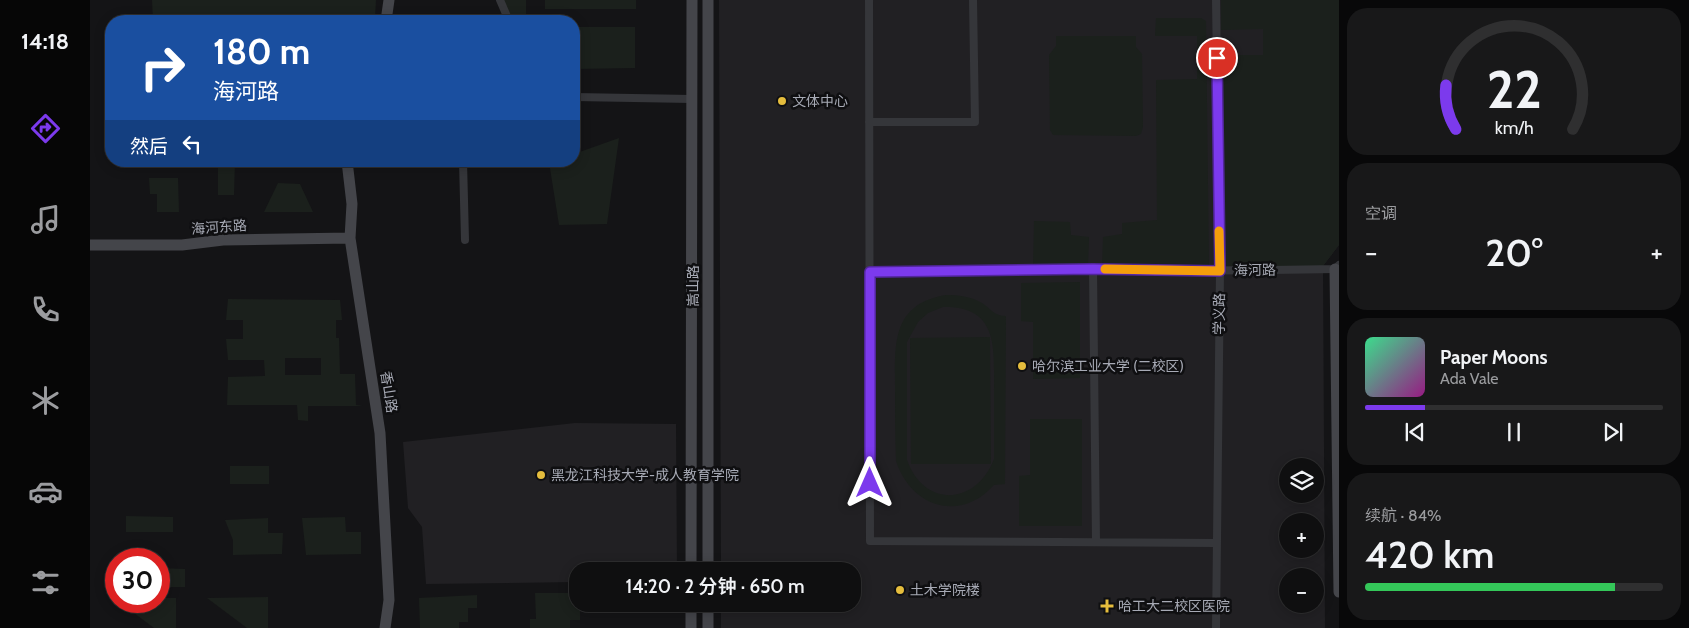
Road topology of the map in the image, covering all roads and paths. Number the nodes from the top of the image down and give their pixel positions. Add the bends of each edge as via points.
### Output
1 (389, 0) edge
2 (500, 0) edge
3 (692, 0) edge
4 (708, 0) edge
5 (869, 0) edge
6 (973, 0) edge
7 (1216, 0) edge
8 (387, 15) edge
9 (506, 15) edge
10 (580, 96) edge
11 (692, 99) junction
12 (869, 122) junction
13 (348, 167) edge
14 (462, 167) edge
15 (350, 238) junction
16 (465, 240) dead end
17 (90, 245) edge
18 (1337, 267) edge
19 (1093, 269) junction
20 (1220, 271) junction
21 (870, 272) junction
22 (1096, 542) junction
23 (1216, 543) junction
24 (691, 562) edge
25 (708, 562) edge
26 (1339, 592) edge
27 (691, 612) edge
28 (708, 612) edge
29 (385, 628) edge
30 (691, 628) edge
31 (708, 628) edge
32 (1216, 628) edge

1 - 8 main road
2 - 9 street
3 - 11 main road, 嵩山路
4 - 25 main road, 嵩山路
5 - 12 street
6 - 12 street via 975,122
7 - 20 street, 学义路
10 - 11 street
11 - 24 main road, 嵩山路
12 - 21 street
13 - 15 main road, 香山路 via 352,204
14 - 16 street
15 - 17 main road, 海河东路
15 - 29 main road, 香山路 via 380,433 389,600
18 - 20 street, 海河路
18 - 26 main road
19 - 20 street, 海河路
19 - 21 street, 海河路
19 - 22 street
20 - 23 street, 学义路
21 - 22 street via 870,541
22 - 23 street
23 - 32 street, 学义路
27 - 30 main road
28 - 31 main road

